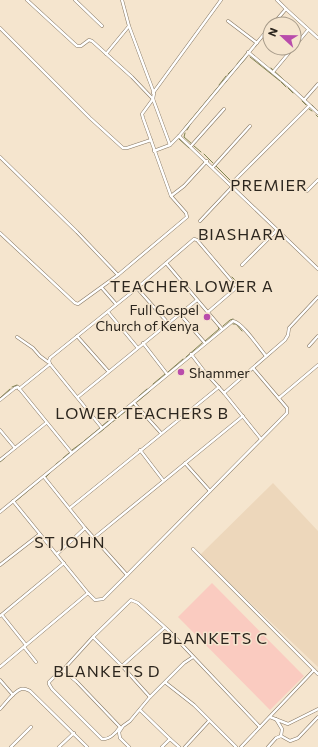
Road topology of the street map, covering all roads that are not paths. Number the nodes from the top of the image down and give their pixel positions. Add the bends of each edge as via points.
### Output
1 (27, 0) edge
2 (75, 0) edge
3 (122, 0) edge
4 (221, 0) edge
5 (277, 0) edge
6 (286, 9) junction
7 (280, 16) edge
8 (228, 21) dead end
9 (102, 26) dead end
10 (129, 26) junction
11 (0, 28) edge
12 (308, 30) junction
13 (262, 37) edge
14 (302, 37) edge
15 (318, 38) edge
16 (257, 43) junction
17 (248, 52) junction
18 (106, 54) junction
19 (286, 56) edge
20 (273, 72) junction
21 (318, 84) edge
22 (154, 93) junction
23 (149, 94) junction
24 (153, 99) junction
25 (304, 100) junction
26 (310, 106) junction
27 (224, 109) dead end
28 (318, 113) edge
29 (250, 126) dead end
30 (180, 136) junction
31 (151, 140) junction
32 (170, 145) junction
33 (191, 146) junction
34 (154, 151) junction
35 (0, 157) edge
36 (207, 161) junction
37 (213, 167) junction
38 (318, 180) edge
39 (232, 185) junction
40 (307, 191) dead end
41 (171, 196) junction
42 (200, 221) dead end
43 (277, 230) junction
44 (0, 233) edge
45 (166, 263) junction
46 (242, 265) dead end
47 (318, 269) edge
48 (118, 276) junction
49 (102, 288) junction
50 (137, 288) junction
51 (318, 298) edge
52 (197, 300) junction
53 (116, 304) junction
54 (108, 312) junction
55 (208, 312) junction
56 (179, 313) junction
57 (168, 323) junction
58 (222, 329) junction
59 (77, 336) junction
60 (318, 336) edge
61 (17, 337) dead end
62 (143, 343) junction
63 (205, 344) junction
64 (309, 346) dead end
65 (137, 347) junction
66 (191, 354) junction
67 (266, 356) junction
68 (49, 363) junction
69 (318, 365) edge
70 (253, 368) junction
71 (108, 371) junction
72 (167, 374) junction
73 (219, 387) junction
74 (19, 389) junction
75 (224, 393) junction
76 (78, 397) junction
77 (279, 398) junction
78 (0, 400) edge
79 (134, 403) junction
80 (242, 416) junction
81 (46, 423) junction
82 (102, 428) junction
83 (0, 430) edge
84 (161, 433) junction
85 (261, 439) junction
86 (15, 448) junction
87 (140, 450) junction
88 (71, 452) junction
89 (0, 460) edge
90 (185, 463) junction
91 (44, 477) junction
92 (164, 480) junction
93 (210, 491) junction
94 (13, 501) junction
95 (70, 508) junction
96 (0, 512) edge
97 (85, 528) junction
98 (40, 534) junction
99 (95, 537) junction
100 (193, 549) dead end
101 (57, 554) junction
102 (64, 563) junction
103 (0, 565) edge
104 (127, 575) junction
105 (88, 593) junction
106 (1, 616) edge
107 (164, 628) junction
108 (93, 637) junction
109 (25, 646) junction
110 (193, 657) junction
111 (36, 662) dead end
112 (122, 666) junction
113 (0, 667) edge
114 (63, 670) junction
115 (314, 670) junction
116 (318, 674) edge
117 (0, 680) edge
118 (166, 683) junction
119 (13, 695) junction
120 (150, 697) junction
121 (0, 709) edge
122 (318, 709) edge
123 (139, 710) junction
124 (270, 717) junction
125 (318, 717) edge
126 (276, 719) junction
127 (209, 721) junction
128 (31, 727) dead end
129 (260, 727) junction
130 (120, 728) junction
131 (74, 733) junction
132 (280, 736) junction
133 (170, 739) junction
134 (11, 747) edge
135 (59, 747) edge
136 (87, 747) edge
137 (129, 747) edge
138 (162, 747) edge
139 (179, 747) edge
140 (185, 747) edge
141 (236, 747) edge
142 (241, 747) edge
143 (268, 747) edge

1 - 18 street via 76,45 81,46 89,40
2 - 9 street
3 - 10 street
4 - 22 street
5 - 6 street
6 - 7 street
6 - 12 street
8 - 16 street
10 - 18 street
10 - 22 street
11 - 31 street via 123,148
12 - 14 street
12 - 15 street
13 - 16 street
16 - 17 street
17 - 20 street
17 - 30 street
18 - 23 street
19 - 20 street
20 - 25 street
21 - 25 street
22 - 23 street
22 - 24 street
23 - 24 street
24 - 31 street via 142,114
24 - 32 street
25 - 26 street
26 - 28 street
26 - 39 street
27 - 33 street
29 - 37 street
30 - 32 street
30 - 33 street
31 - 34 street
32 - 34 street
33 - 36 street
34 - 41 street
35 - 48 street
36 - 37 street
36 - 41 street
37 - 39 street
38 - 40 street
39 - 42 street
39 - 43 street
41 - 48 street via 187,217
43 - 46 street
43 - 47 street
44 - 49 street via 76,304
45 - 50 street
45 - 52 street
45 - 55 street via 196,238 237,287
48 - 49 street
49 - 53 street
50 - 53 street
50 - 57 street
51 - 67 street via 291,325 285,340
52 - 55 street
52 - 56 street
53 - 54 street
54 - 59 street
54 - 65 street
55 - 58 street
56 - 57 street
56 - 63 street
57 - 62 street
58 - 63 street
58 - 67 street via 233,321 238,323
59 - 68 street via 50,358
59 - 71 street
60 - 64 street
61 - 68 street
62 - 65 street
62 - 72 street
63 - 66 street
65 - 71 street
66 - 72 street
66 - 73 street
67 - 70 street
68 - 74 street
68 - 76 street
69 - 77 street
70 - 75 street
70 - 77 street
71 - 76 street
72 - 79 street
73 - 75 street
73 - 84 street
74 - 78 street via 16,387
74 - 81 street
75 - 80 street
76 - 82 street
77 - 85 street via 288,411
79 - 82 street
79 - 84 street
80 - 85 street
80 - 90 street
81 - 86 street
81 - 88 street
82 - 88 street
83 - 86 street
84 - 87 street
85 - 93 street
86 - 89 street
87 - 92 street
87 - 95 street
88 - 91 street
90 - 92 street
90 - 93 street
91 - 94 street
91 - 95 street
92 - 99 street
93 - 104 street
94 - 96 street
94 - 98 street
95 - 97 street
97 - 99 street
97 - 101 street
98 - 101 street
98 - 103 street
99 - 104 street
100 - 115 street
101 - 102 street
102 - 105 street
102 - 106 street
104 - 105 street via 103,599 95,600
105 - 109 street
106 - 109 street
107 - 108 street via 138,603 131,600
107 - 110 street
107 - 112 street
108 - 112 street
108 - 114 street
109 - 111 street
109 - 113 street
110 - 118 street
110 - 129 street
112 - 120 street
114 - 130 street
114 - 130 street via 51,678 49,684 99,738 104,740
115 - 116 street
115 - 124 street
117 - 119 street
118 - 120 street
118 - 127 street via 194,705
119 - 121 street
119 - 131 street via 24,688 30,691
120 - 123 street
122 - 126 street via 288,724
123 - 130 street
123 - 133 street
124 - 126 street
124 - 129 street
125 - 132 street via 298,738 290,740
126 - 132 street via 282,729
127 - 140 street
127 - 141 street
128 - 134 street
129 - 142 street
130 - 137 street via 120,738
131 - 135 street
131 - 136 street
132 - 143 street
133 - 138 street
133 - 139 street

